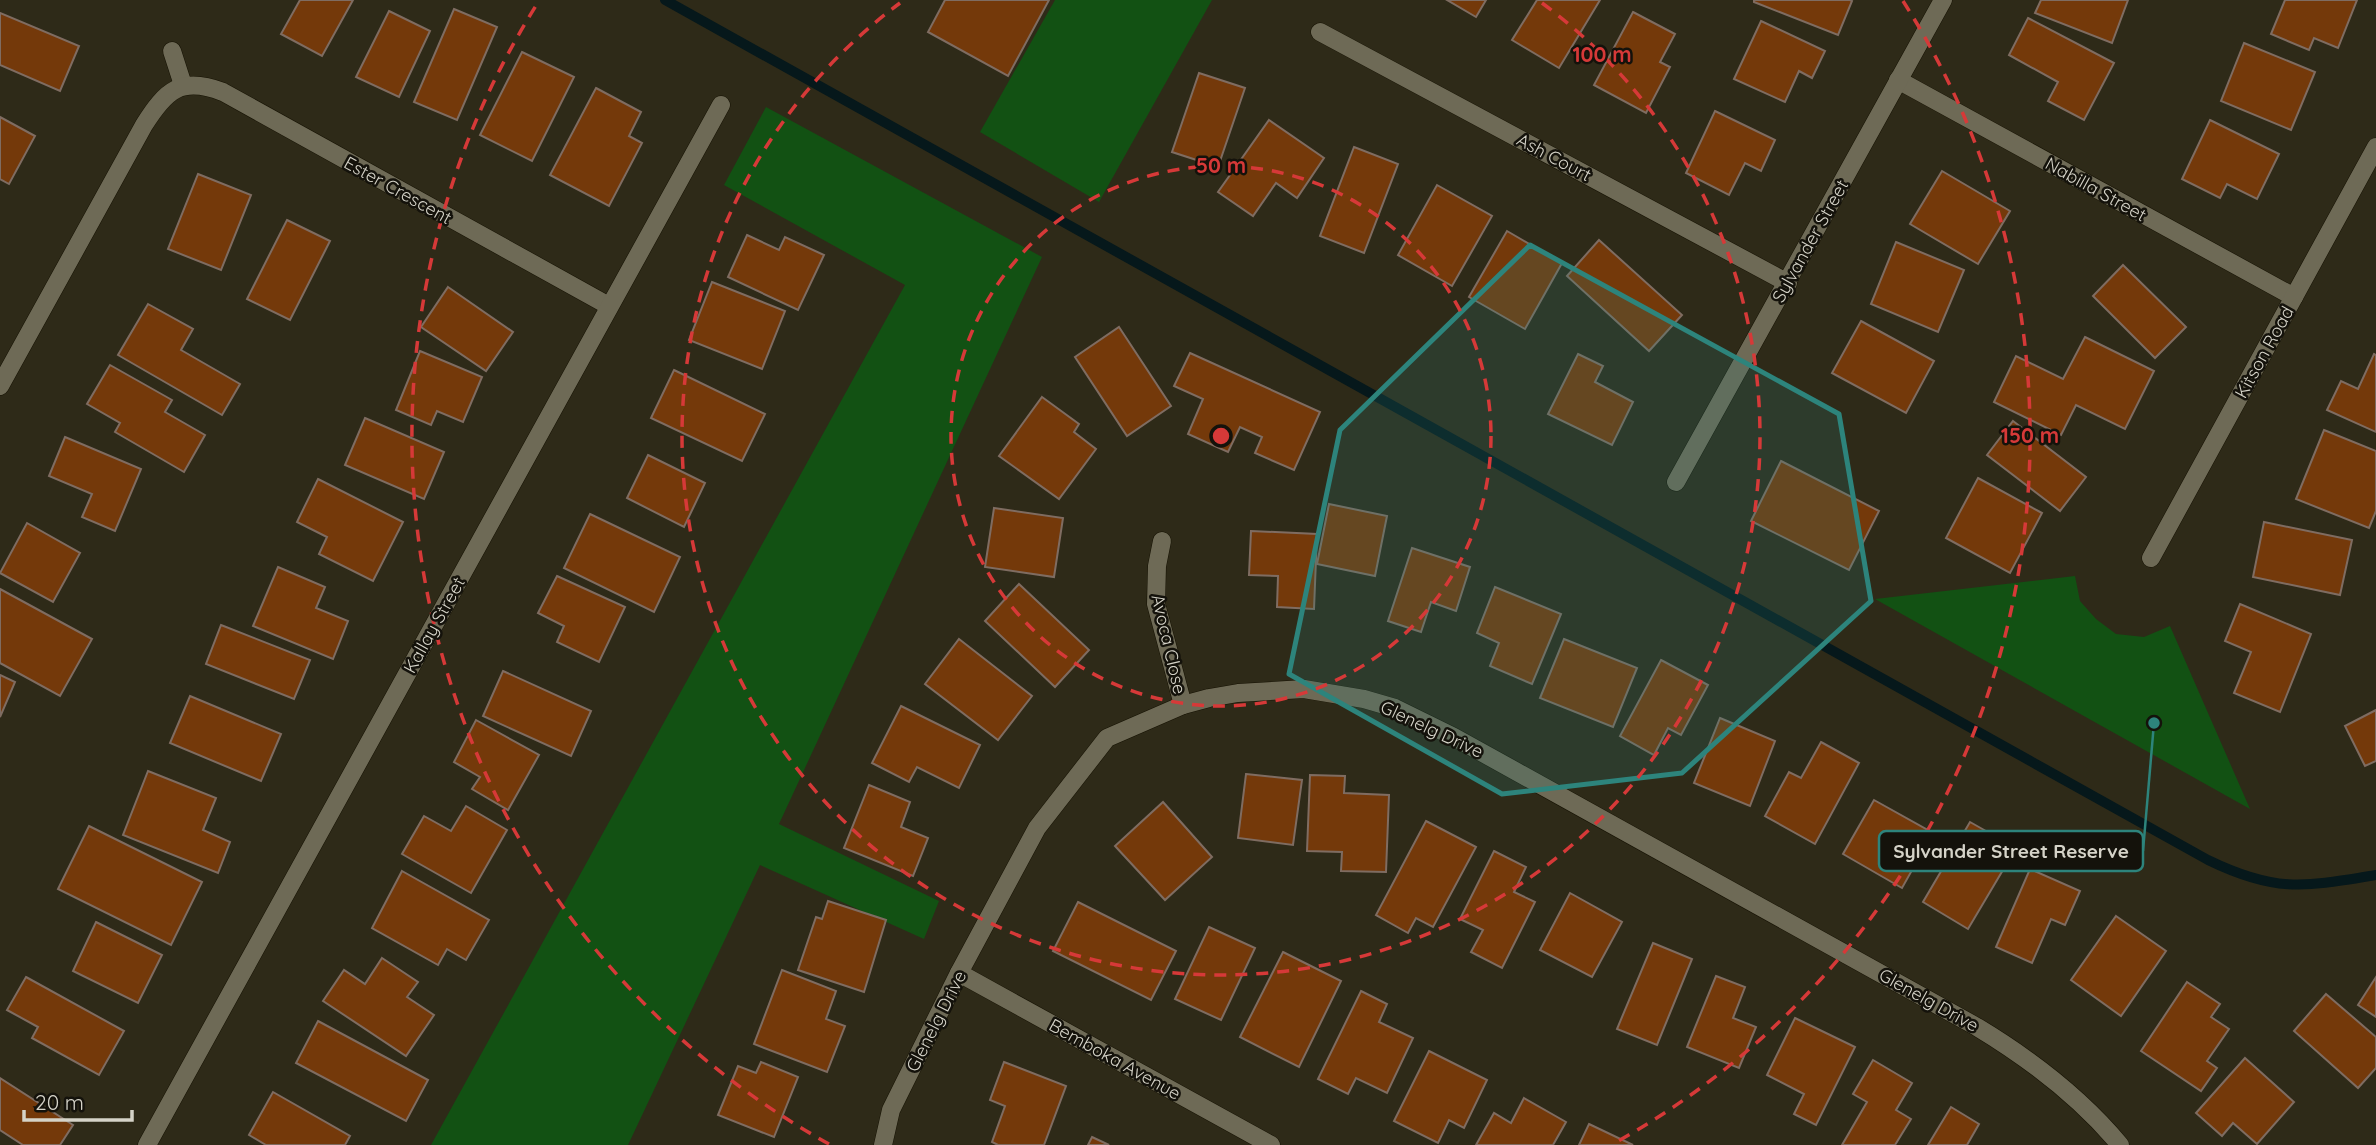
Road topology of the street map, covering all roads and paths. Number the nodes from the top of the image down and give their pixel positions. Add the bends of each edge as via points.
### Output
1 (1943, 0) edge
2 (1320, 32) dead end
3 (172, 51) dead end
4 (1898, 80) junction
5 (184, 85) junction
6 (721, 105) dead end
7 (2376, 147) edge
8 (1788, 283) junction
9 (2294, 298) junction
10 (609, 306) junction
11 (0, 386) edge
12 (1676, 482) dead end
13 (1162, 541) dead end
14 (2151, 558) dead end
15 (1183, 705) junction
16 (959, 973) junction
17 (147, 1145) edge
18 (883, 1145) edge
19 (1271, 1145) edge
20 (2120, 1145) edge

1 - 4 street, Sylvander Street
2 - 8 street, Ash Court
3 - 5 street
4 - 8 street, Sylvander Street
4 - 9 street, Nabilla Street
5 - 10 street, Ester Crescent via 223,92
5 - 11 street via 158,103 144,125
6 - 10 street, Kallay Street
7 - 9 street, Kitson Road
8 - 12 street, Sylvander Street
9 - 14 street, Kitson Road
10 - 17 street, Kallay Street
13 - 15 street, Avoca Close via 1156,604
15 - 16 street, Glenelg Drive via 1107,738 1037,828
15 - 20 street, Glenelg Drive via 1238,693 1304,689 1395,708 1978,1027 2033,1063 2101,1122
16 - 18 street, Glenelg Drive via 891,1110
16 - 19 street, Bemboka Avenue

